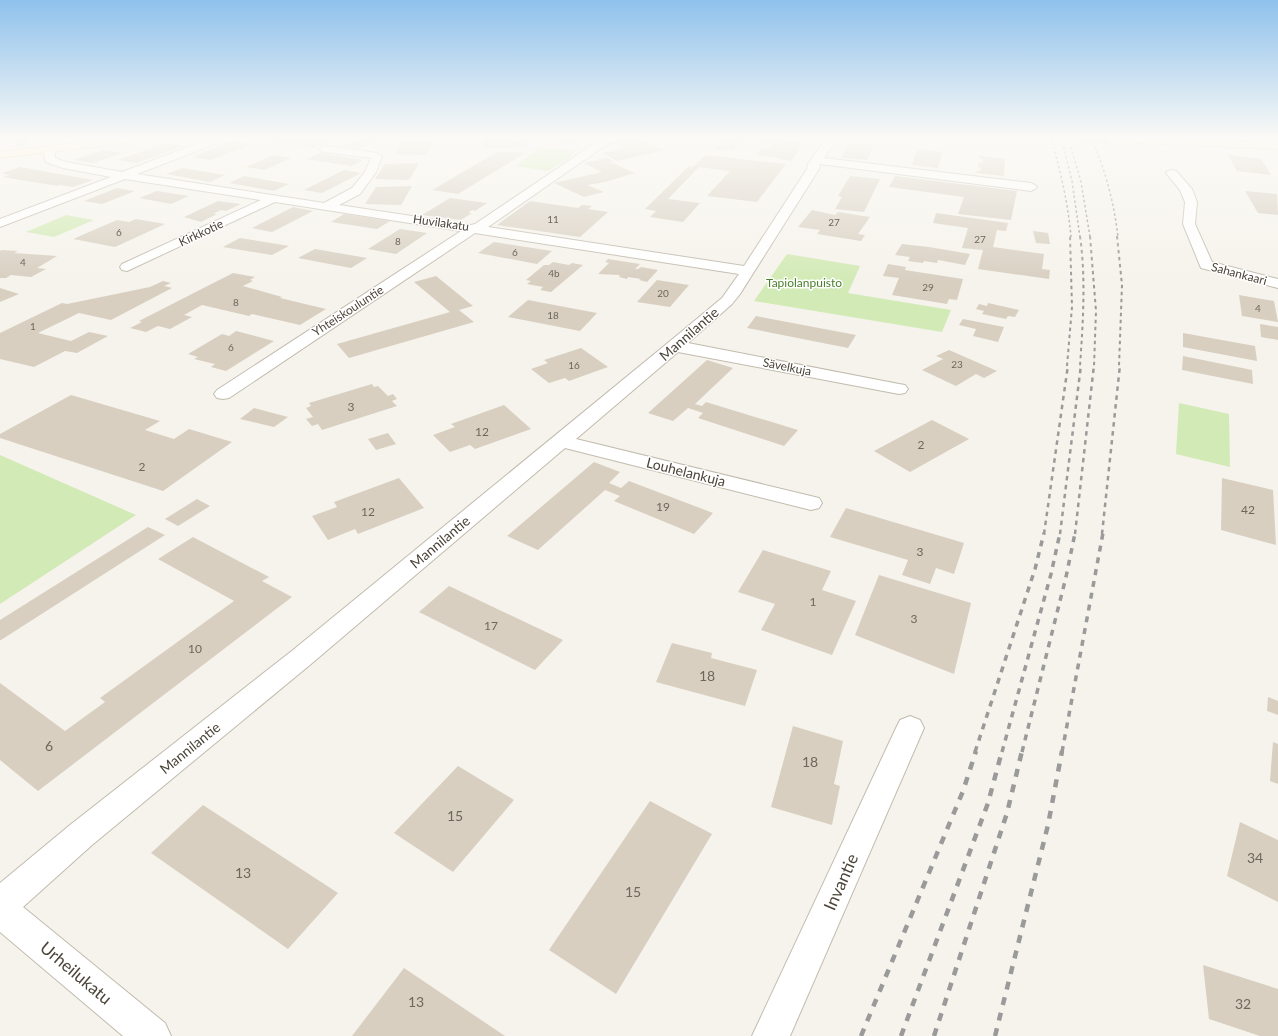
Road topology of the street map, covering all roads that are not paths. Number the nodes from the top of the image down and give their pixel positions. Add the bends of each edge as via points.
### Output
1 (99, 185) edge
2 (188, 185) edge
3 (360, 185) edge
4 (539, 185) edge
5 (801, 185) edge
6 (1018, 185) edge
7 (1182, 185) edge
8 (1031, 187) dead end
9 (275, 198) junction
10 (327, 206) junction
11 (0, 223) edge
12 (476, 228) junction
13 (127, 267) dead end
14 (749, 271) junction
15 (1278, 284) edge
16 (676, 346) junction
17 (899, 389) dead end
18 (223, 394) dead end
19 (561, 441) junction
20 (812, 503) dead end
21 (910, 728) dead end
22 (0, 904) edge
23 (0, 910) edge
24 (152, 1036) edge
25 (771, 1036) edge

1 - 11 street
2 - 9 street, Huvilakatu
3 - 10 street via 356,191
4 - 12 street, Yhteiskouluntie
5 - 14 street, Mannilantie
6 - 8 street
7 - 15 street, Sahankaari via 1192,202 1189,224 1206,265
9 - 10 street, Huvilakatu
9 - 13 street, Kirkkotie
10 - 12 street, Huvilakatu
12 - 14 street, Huvilakatu
12 - 18 street, Yhteiskouluntie
14 - 16 street, Mannilantie via 727,301
16 - 17 street, Sävelkuja
16 - 19 street, Mannilantie
19 - 20 street, Louhelankuja
19 - 22 street, Mannilantie
21 - 25 street, Invantie
23 - 24 street, Urheilukatu

